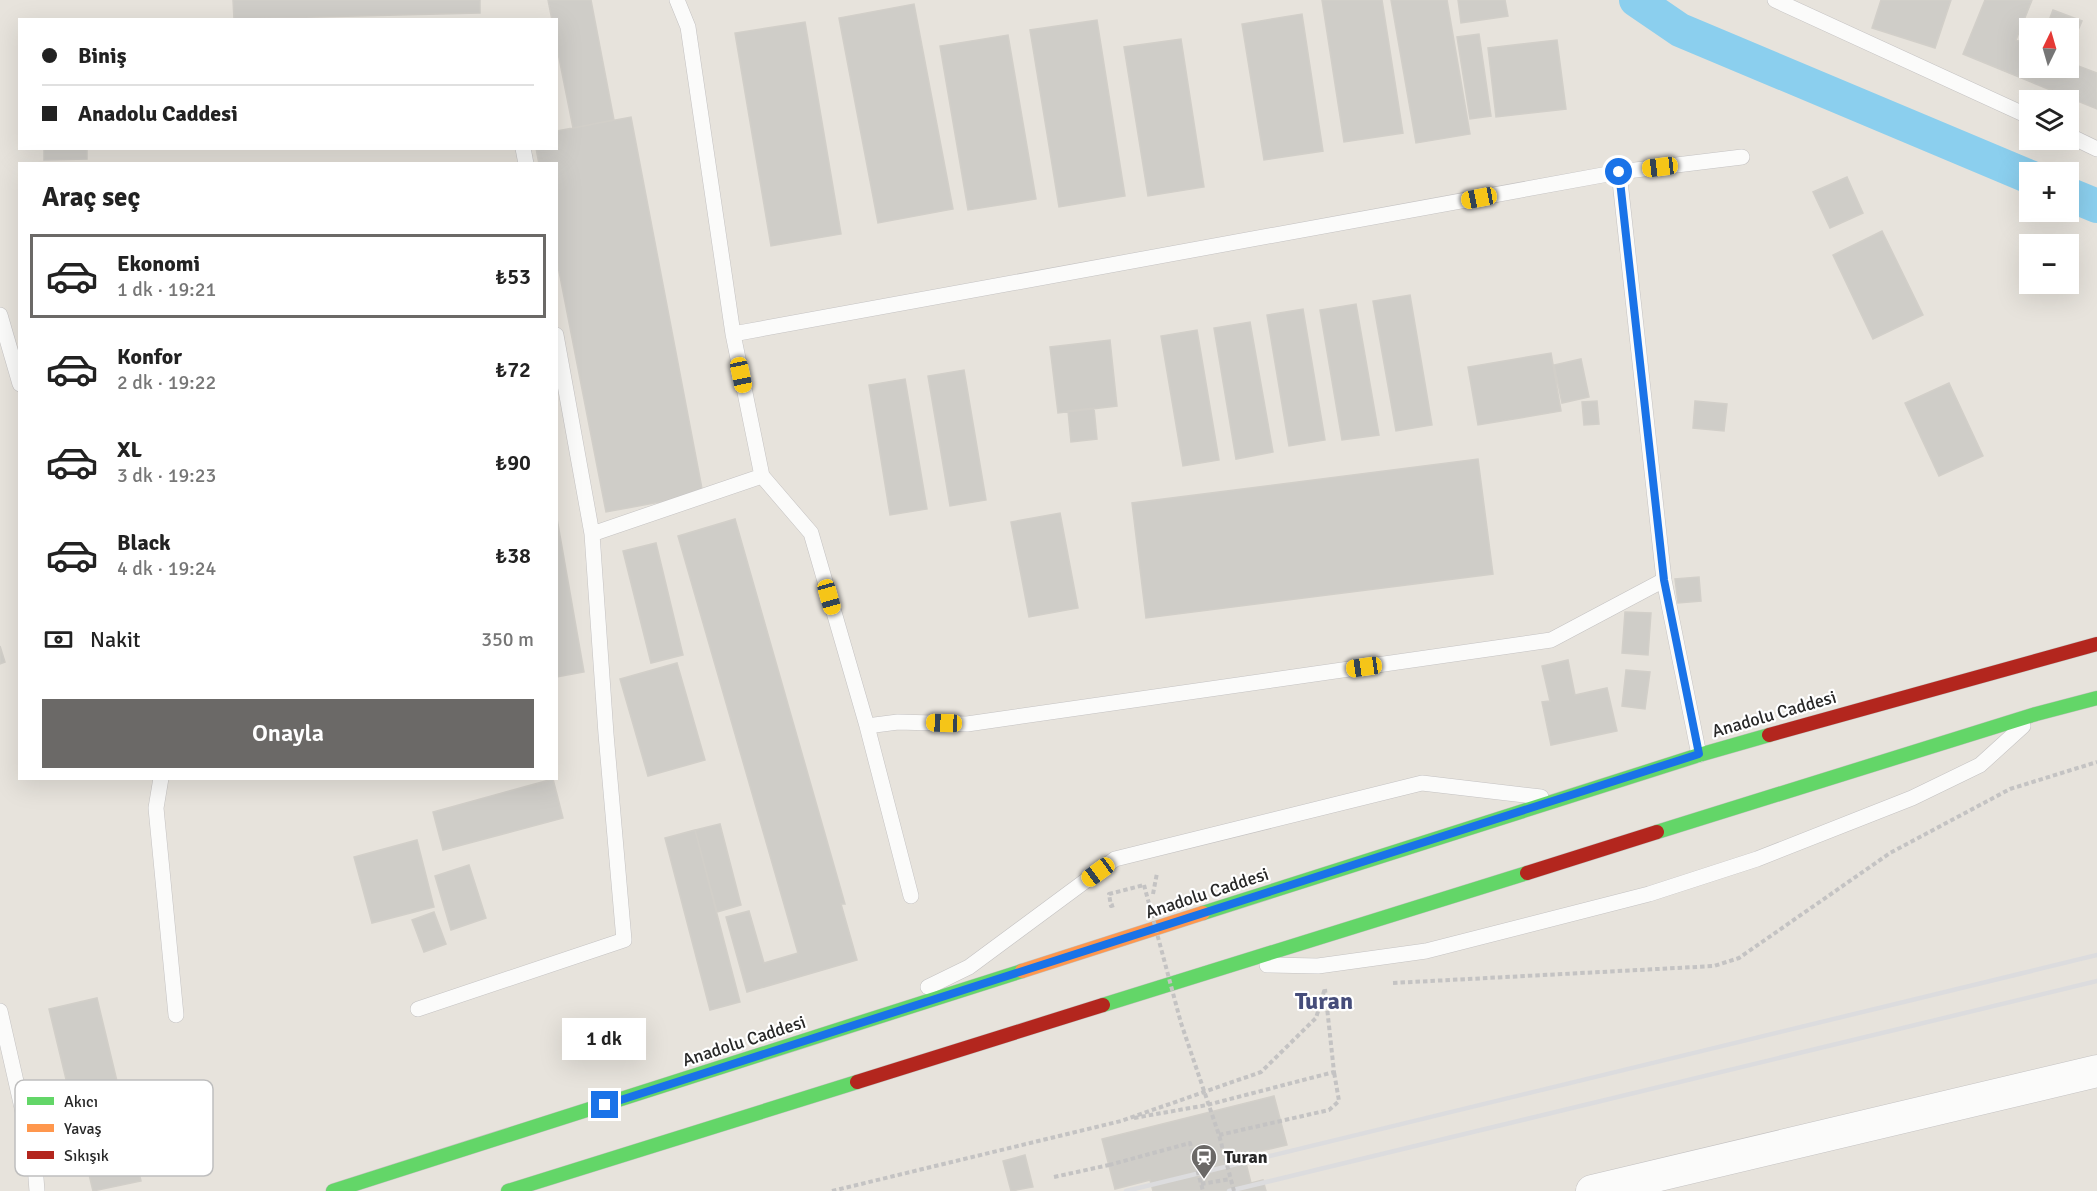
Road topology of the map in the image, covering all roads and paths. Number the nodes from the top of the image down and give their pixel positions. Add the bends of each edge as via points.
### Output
1 (677, 0) edge
2 (1775, 0) edge
3 (2019, 112) edge
4 (2079, 140) edge
5 (2097, 149) edge
6 (1742, 157) dead end
7 (1619, 172) junction
8 (0, 315) edge
9 (733, 334) junction
10 (558, 346) edge
11 (18, 377) edge
12 (762, 476) junction
13 (592, 534) junction
14 (1664, 580) junction
15 (2097, 644) edge
16 (2097, 698) edge
17 (2036, 714) junction
18 (867, 726) junction
19 (1699, 754) junction
20 (2097, 762) edge
21 (149, 780) edge
22 (161, 780) edge
23 (1561, 800) junction
24 (156, 808) junction
25 (1154, 893) dead end
26 (911, 896) dead end
27 (1143, 897) dead end
28 (1122, 903) dead end
29 (1231, 965) junction
30 (1384, 983) dead end
31 (1325, 986) junction
32 (1337, 986) dead end
33 (418, 1009) dead end
34 (0, 1011) edge
35 (176, 1015) dead end
36 (842, 1029) junction
37 (2097, 1071) edge
38 (1334, 1072) junction
39 (16, 1080) edge
40 (1207, 1105) junction
41 (1121, 1121) junction
42 (1219, 1136) junction
43 (36, 1176) edge
44 (1054, 1178) dead end
45 (1230, 1179) junction
46 (1201, 1184) junction
47 (38, 1191) edge
48 (333, 1191) edge
49 (508, 1191) edge
50 (832, 1191) edge
51 (1203, 1191) edge
52 (1234, 1191) edge
53 (1592, 1191) edge

1 - 9 lane via 688,27
2 - 3 lane
4 - 5 lane
6 - 7 lane
7 - 9 lane
7 - 14 lane
8 - 11 lane
9 - 12 lane
10 - 13 lane
12 - 13 lane
12 - 18 lane via 811,533
13 - 33 lane via 624,940
14 - 18 lane via 1551,640 966,724 898,722
14 - 19 lane
15 - 19 highway, Anadolu Caddesi
16 - 17 highway
17 - 29 highway
17 - 29 lane via 1980,765 1912,798 1757,859 1649,894 1426,951 1318,966
18 - 26 lane
19 - 23 highway, Anadolu Caddesi
20 - 30 path via 2010,789 1890,853 1739,958 1714,966
21 - 24 lane
22 - 24 lane
23 - 36 highway, Anadolu Caddesi
23 - 36 lane via 1422,783 1115,859 969,967
24 - 35 lane
25 - 27 path
28 - 40 path, bridge via 1111,906 1109,894 1144,885
29 - 49 highway
31 - 32 path
31 - 38 path
31 - 41 path via 1316,1018 1261,1072
34 - 39 lane
36 - 48 highway, Anadolu Caddesi
37 - 53 street
38 - 40 path
38 - 42 path via 1339,1101 1329,1110
40 - 41 path
40 - 42 path, bridge
41 - 50 path
42 - 45 path, bridge
43 - 47 lane
44 - 46 path, bridge via 1190,1143
45 - 46 path
45 - 52 path, bridge
46 - 51 path, bridge

